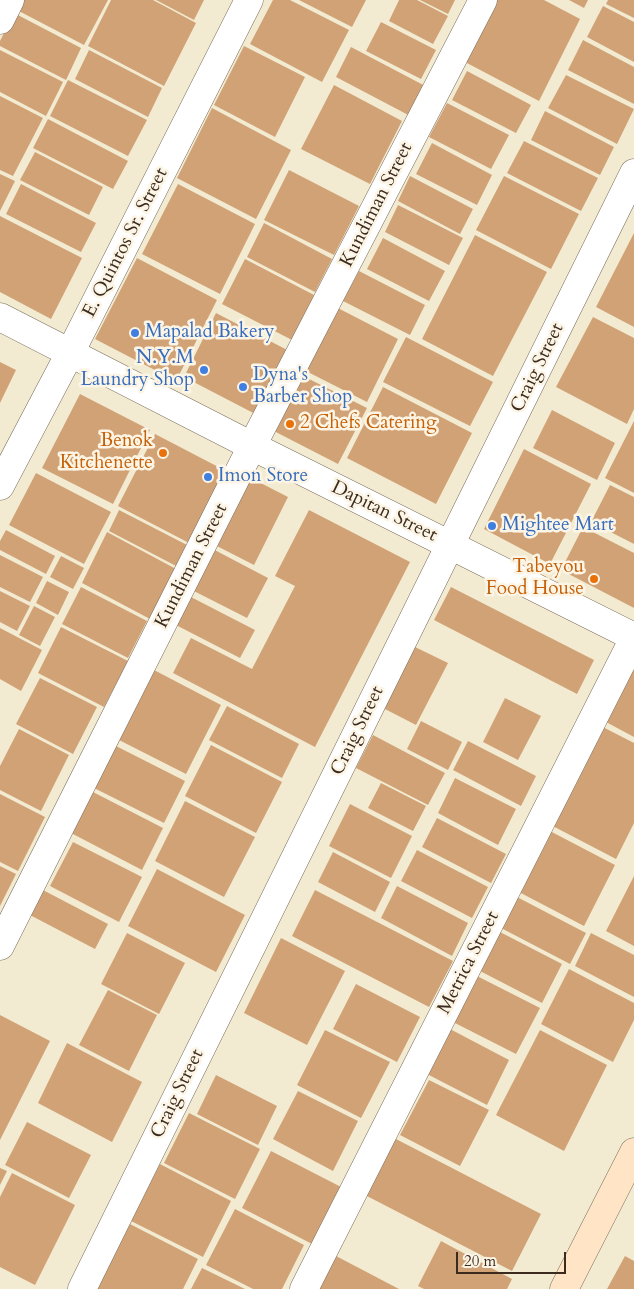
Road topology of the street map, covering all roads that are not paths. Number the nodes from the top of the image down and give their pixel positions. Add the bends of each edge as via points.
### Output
1 (10, 0) edge
2 (250, 0) edge
3 (483, 0) edge
4 (0, 20) edge
5 (634, 174) edge
6 (0, 317) edge
7 (70, 353) junction
8 (252, 446) junction
9 (0, 486) edge
10 (450, 545) junction
11 (634, 638) edge
12 (0, 946) edge
13 (634, 1152) edge
14 (82, 1289) edge
15 (304, 1289) edge
16 (564, 1289) edge

1 - 4 street
2 - 7 street, E. Quintos Sr. Street
3 - 8 street, Kundiman Street
5 - 10 street, Craig Street
6 - 7 street, Dapitan Street
7 - 8 street, Dapitan Street
7 - 9 street, E. Quintos Sr. Street
8 - 10 street, Dapitan Street
8 - 12 street, Kundiman Street
10 - 11 street, Dapitan Street
10 - 14 street, Craig Street
11 - 15 street, Metrica Street
13 - 16 main road

